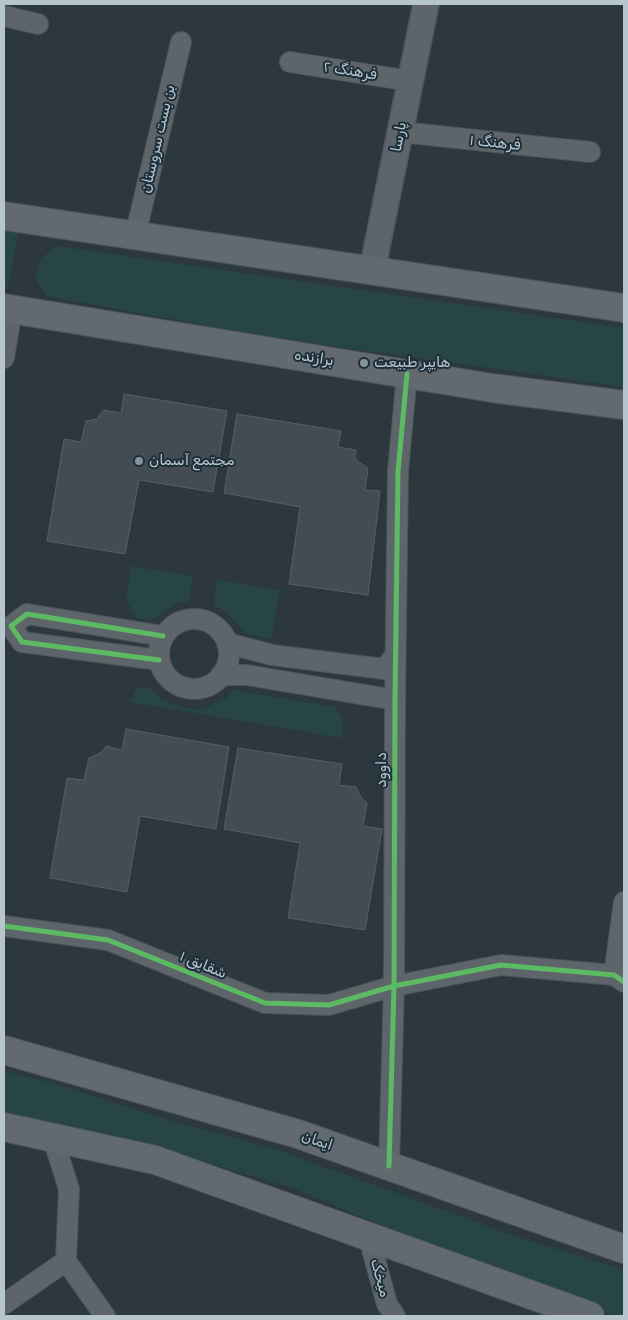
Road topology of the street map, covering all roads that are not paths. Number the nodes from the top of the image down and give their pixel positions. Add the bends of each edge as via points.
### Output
1 (426, 4) edge
2 (4, 16) edge
3 (38, 24) dead end
4 (181, 42) dead end
5 (290, 62) dead end
6 (410, 81) junction
7 (400, 132) junction
8 (590, 152) dead end
9 (4, 216) edge
10 (135, 236) junction
11 (372, 271) junction
12 (8, 308) edge
13 (624, 308) edge
14 (4, 358) edge
15 (407, 374) junction
16 (624, 405) edge
17 (163, 636) junction
18 (227, 643) junction
19 (395, 656) junction
20 (159, 660) junction
21 (221, 675) junction
22 (395, 700) junction
23 (624, 902) edge
24 (4, 926) edge
25 (619, 978) edge
26 (394, 986) junction
27 (4, 1050) edge
28 (4, 1127) edge
29 (53, 1139) junction
30 (389, 1166) junction
31 (369, 1238) junction
32 (624, 1249) edge
33 (66, 1261) junction
34 (4, 1304) edge
35 (105, 1316) edge
36 (395, 1316) edge
37 (590, 1316) edge

1 - 6 street, پارسا
2 - 3 street
4 - 10 street, بن بست سروستان
5 - 6 street, فرهنگ ۲
6 - 7 street, پارسا
7 - 8 street, فرهنگ ۱
7 - 11 street, پارسا
9 - 10 main road
10 - 11 main road
11 - 13 main road
12 - 14 street
12 - 15 main road, برازنده
15 - 16 main road, برازنده
15 - 19 street, داوود via 398,472
17 - 18 street via 181,621 193,619 214,625
17 - 20 street
17 - 20 street via 27,614 11,626 22,642
18 - 19 street via 272,655 384,669
18 - 21 street via 229,654
19 - 22 street, داوود
20 - 21 street via 170,680 192,689 203,688
21 - 22 street via 248,675
22 - 26 street, داوود
23 - 25 street
24 - 26 street, شقایق ۱ via 108,940 265,1003 330,1005
25 - 26 street, شقایق ۱ via 501,965
26 - 30 street, داوود
27 - 30 main road, ایمان via 298,1134
28 - 29 main road
29 - 31 main road via 155,1160
29 - 33 street via 69,1189
30 - 32 main road, ایمان
31 - 36 street, میخک via 387,1304
31 - 37 main road
33 - 34 street
33 - 35 street

